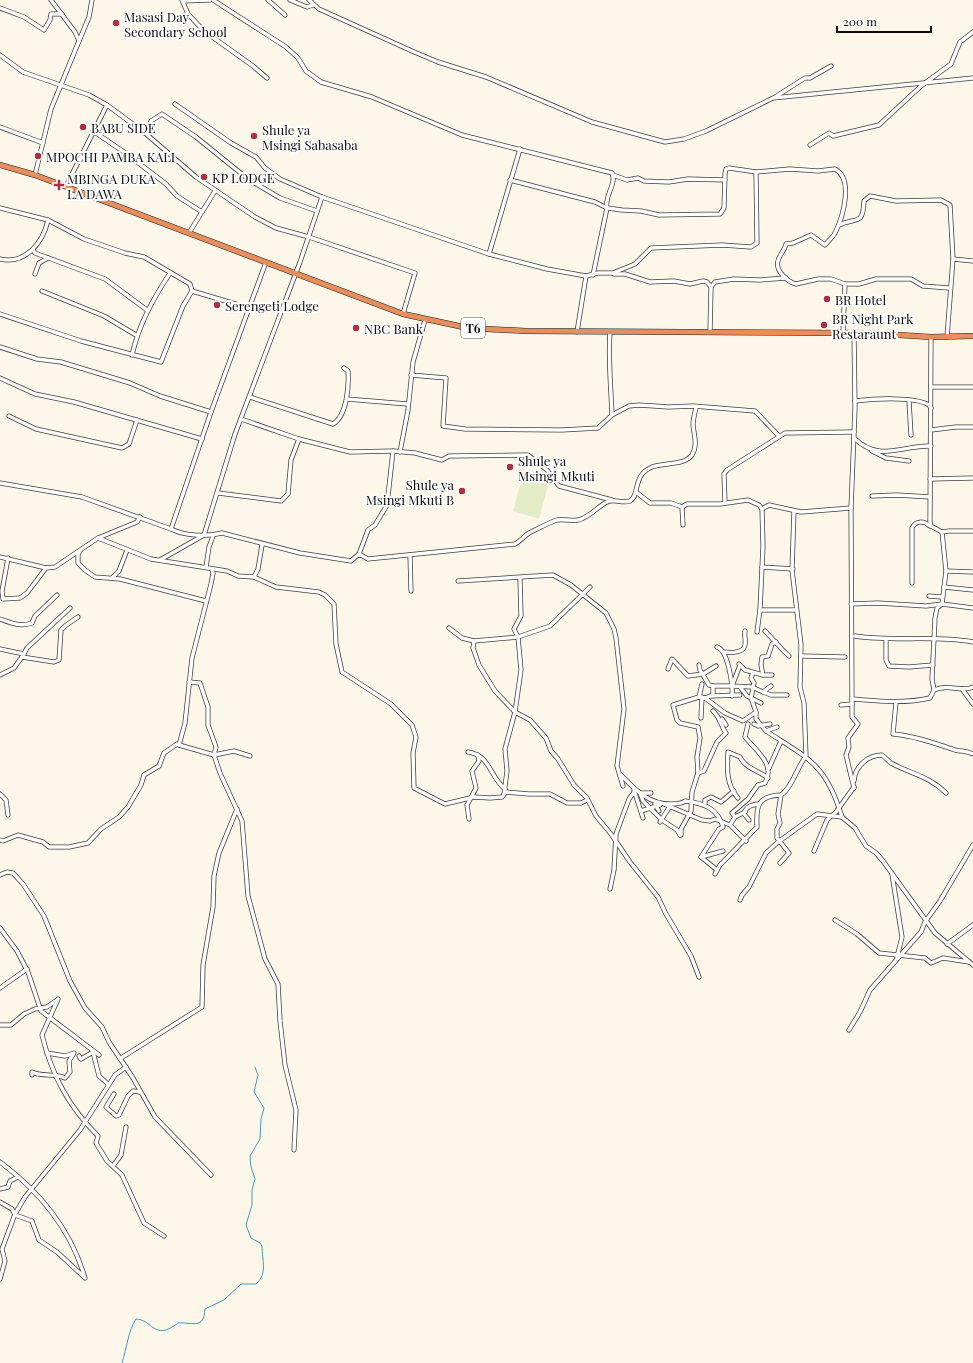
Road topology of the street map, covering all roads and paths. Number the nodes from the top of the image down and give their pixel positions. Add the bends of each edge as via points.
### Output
1 (51, 0) edge
2 (92, 0) edge
3 (182, 0) edge
4 (212, 0) edge
5 (268, 0) edge
6 (290, 0) edge
7 (309, 0) edge
8 (313, 5) junction
9 (0, 8) edge
10 (62, 14) junction
11 (285, 15) dead end
12 (973, 32) edge
13 (79, 41) junction
14 (0, 55) edge
15 (831, 66) dead end
16 (267, 78) dead end
17 (973, 78) edge
18 (926, 84) junction
19 (59, 86) junction
20 (773, 98) junction
21 (175, 104) dead end
22 (107, 105) junction
23 (0, 127) edge
24 (93, 131) junction
25 (145, 133) junction
26 (43, 143) junction
27 (810, 145) dead end
28 (520, 149) junction
29 (0, 165) edge
30 (756, 172) junction
31 (35, 175) junction
32 (613, 176) junction
33 (510, 180) junction
34 (725, 180) junction
35 (66, 186) junction
36 (215, 191) junction
37 (322, 196) junction
38 (0, 208) edge
39 (607, 208) junction
40 (317, 211) junction
41 (202, 212) junction
42 (48, 220) junction
43 (839, 224) junction
44 (189, 234) junction
45 (309, 237) junction
46 (33, 250) junction
47 (489, 254) junction
48 (48, 258) junction
49 (0, 259) edge
50 (953, 259) junction
51 (973, 261) edge
52 (266, 262) junction
53 (170, 273) junction
54 (35, 274) dead end
55 (296, 274) junction
56 (613, 274) junction
57 (593, 275) junction
58 (586, 276) junction
59 (786, 278) junction
60 (845, 284) junction
61 (711, 287) junction
62 (949, 288) junction
63 (42, 290) dead end
64 (192, 291) junction
65 (249, 308) junction
66 (147, 310) junction
67 (0, 314) edge
68 (403, 314) junction
69 (425, 320) junction
70 (577, 332) junction
71 (610, 332) junction
72 (710, 332) junction
73 (843, 333) junction
74 (854, 333) junction
75 (136, 335) junction
76 (973, 336) edge
77 (947, 337) junction
78 (931, 338) junction
79 (0, 346) edge
80 (132, 354) junction
81 (344, 368) dead end
82 (411, 375) junction
83 (0, 378) edge
84 (932, 387) junction
85 (973, 387) edge
86 (250, 397) junction
87 (347, 399) junction
88 (855, 401) junction
89 (909, 401) junction
90 (407, 404) junction
91 (696, 407) junction
92 (932, 410) junction
93 (211, 412) junction
94 (612, 415) junction
95 (8, 416) dead end
96 (241, 419) junction
97 (137, 420) junction
98 (973, 427) edge
99 (931, 430) junction
100 (854, 432) junction
101 (911, 435) dead end
102 (779, 436) junction
103 (854, 438) junction
104 (202, 439) junction
105 (299, 439) junction
106 (931, 446) junction
107 (871, 450) junction
108 (393, 452) junction
109 (400, 452) junction
110 (909, 461) dead end
111 (973, 478) edge
112 (930, 479) junction
113 (0, 483) edge
114 (636, 492) junction
115 (218, 493) junction
116 (872, 496) dead end
117 (930, 497) junction
118 (616, 500) junction
119 (725, 503) junction
120 (682, 507) junction
121 (762, 508) junction
122 (851, 508) junction
123 (794, 511) junction
124 (140, 517) junction
125 (683, 525) dead end
126 (931, 526) junction
127 (171, 529) junction
128 (973, 531) edge
129 (942, 532) junction
130 (204, 534) junction
131 (213, 536) junction
132 (98, 538) junction
133 (262, 544) junction
134 (80, 550) junction
135 (127, 550) junction
136 (359, 554) junction
137 (410, 555) junction
138 (0, 557) edge
139 (8, 558) junction
140 (160, 560) junction
141 (206, 567) junction
142 (762, 567) junction
143 (46, 568) junction
144 (212, 569) junction
145 (792, 569) junction
146 (946, 571) junction
147 (973, 572) edge
148 (254, 577) junction
149 (111, 578) junction
150 (520, 578) junction
151 (458, 580) dead end
152 (912, 583) dead end
153 (590, 587) dead end
154 (944, 587) junction
155 (973, 590) edge
156 (411, 591) dead end
157 (583, 594) junction
158 (57, 595) dead end
159 (929, 596) dead end
160 (942, 597) junction
161 (206, 601) junction
162 (851, 604) junction
163 (942, 604) junction
164 (70, 608) dead end
165 (973, 608) edge
166 (760, 610) junction
167 (796, 610) junction
168 (78, 617) dead end
169 (0, 619) edge
170 (449, 628) dead end
171 (745, 631) dead end
172 (765, 631) dead end
173 (757, 632) dead end
174 (855, 636) dead end
175 (518, 637) junction
176 (886, 639) junction
177 (935, 639) junction
178 (474, 641) junction
179 (776, 642) junction
180 (973, 642) edge
181 (717, 647) dead end
182 (0, 649) edge
183 (724, 652) junction
184 (23, 656) junction
185 (789, 656) dead end
186 (801, 656) junction
187 (845, 657) dead end
188 (699, 665) dead end
189 (933, 665) junction
190 (716, 666) dead end
191 (668, 669) dead end
192 (754, 673) junction
193 (703, 674) junction
194 (0, 675) edge
195 (763, 675) junction
196 (772, 675) dead end
197 (189, 682) junction
198 (702, 684) dead end
199 (713, 686) junction
200 (732, 686) junction
201 (771, 686) dead end
202 (740, 687) junction
203 (752, 687) junction
204 (973, 687) edge
205 (961, 689) junction
206 (934, 690) junction
207 (763, 692) junction
208 (713, 695) junction
209 (787, 695) dead end
210 (732, 696) junction
211 (740, 696) dead end
212 (702, 698) junction
213 (751, 698) junction
214 (852, 699) junction
215 (896, 702) junction
216 (761, 703) dead end
217 (852, 704) junction
218 (973, 704) edge
219 (841, 705) dead end
220 (714, 711) dead end
221 (515, 712) junction
222 (756, 712) junction
223 (720, 717) junction
224 (701, 718) dead end
225 (748, 724) dead end
226 (754, 724) dead end
227 (770, 724) dead end
228 (726, 725) dead end
229 (759, 725) junction
230 (777, 727) dead end
231 (766, 731) junction
232 (781, 741) junction
233 (179, 745) junction
234 (468, 752) dead end
235 (973, 754) edge
236 (214, 755) junction
237 (478, 755) junction
238 (250, 756) dead end
239 (806, 756) junction
240 (769, 768) junction
241 (698, 773) junction
242 (620, 774) junction
243 (768, 778) junction
244 (623, 786) dead end
245 (854, 788) junction
246 (505, 789) junction
247 (633, 790) junction
248 (734, 791) junction
249 (640, 793) junction
250 (651, 793) dead end
251 (946, 793) dead end
252 (0, 794) edge
253 (504, 794) junction
254 (781, 795) junction
255 (471, 798) junction
256 (738, 798) dead end
257 (588, 800) junction
258 (691, 801) junction
259 (653, 802) junction
260 (705, 803) junction
261 (663, 804) junction
262 (758, 804) junction
263 (670, 805) junction
264 (655, 806) junction
265 (839, 807) junction
266 (650, 808) junction
267 (237, 809) junction
268 (641, 810) junction
269 (659, 811) dead end
270 (745, 812) junction
271 (689, 814) junction
272 (8, 815) dead end
273 (833, 815) junction
274 (735, 817) junction
275 (842, 817) junction
276 (643, 818) dead end
277 (469, 819) dead end
278 (749, 820) dead end
279 (661, 821) junction
280 (722, 822) junction
281 (730, 825) junction
282 (615, 839) junction
283 (0, 840) edge
284 (746, 841) junction
285 (778, 842) junction
286 (973, 845) edge
287 (723, 851) dead end
288 (814, 851) dead end
289 (701, 857) junction
290 (780, 863) dead end
291 (717, 870) junction
292 (892, 873) junction
293 (715, 874) dead end
294 (0, 875) edge
295 (610, 889) dead end
296 (740, 900) dead end
297 (835, 920) dead end
298 (927, 920) junction
299 (973, 926) edge
300 (0, 928) edge
301 (947, 944) junction
302 (898, 956) junction
303 (972, 964) edge
304 (27, 969) junction
305 (699, 977) dead end
306 (0, 988) edge
307 (40, 1008) junction
308 (49, 1019) junction
309 (0, 1025) edge
310 (849, 1030) dead end
311 (93, 1052) junction
312 (47, 1053) junction
313 (99, 1055) dead end
314 (79, 1056) dead end
315 (121, 1058) junction
316 (126, 1067) junction
317 (32, 1074) dead end
318 (55, 1075) junction
319 (108, 1084) junction
320 (140, 1092) junction
321 (114, 1094) dead end
322 (85, 1123) junction
323 (126, 1127) dead end
324 (294, 1150) dead end
325 (0, 1162) edge
326 (113, 1166) junction
327 (211, 1175) dead end
328 (18, 1177) junction
329 (31, 1188) junction
330 (0, 1189) edge
331 (0, 1202) edge
332 (15, 1214) junction
333 (164, 1236) dead end
334 (0, 1279) edge

1 - 10 street
2 - 13 street
3 - 4 street
3 - 16 street via 188,14 204,31
4 - 28 street via 286,47 298,58 306,71 321,82 372,96 462,135
5 - 11 street
6 - 8 street via 307,7
7 - 8 street
8 - 20 street via 412,51 486,77 558,110 665,142 684,139 706,131
9 - 10 street via 24,17 44,30 51,14
10 - 13 street via 76,32
12 - 18 street via 960,42 951,64
13 - 19 street
14 - 19 street via 23,72
15 - 20 street via 810,78 805,78
17 - 18 street
18 - 20 street
18 - 27 street via 879,125 833,136 829,133
19 - 22 street via 89,95
19 - 26 street
21 - 37 street via 256,157 264,168 280,180
22 - 24 street
22 - 25 street
23 - 26 street
24 - 35 street
24 - 41 street via 166,184 177,196
25 - 36 street via 196,178
25 - 40 street via 151,121 162,114 196,137 248,179 280,198
26 - 31 street
28 - 32 street via 606,171
28 - 33 street
29 - 31 highway, T6
30 - 34 street via 729,168 726,169
30 - 43 street via 790,169 839,171 844,179 845,203
30 - 56 street via 757,243 751,247 722,245 651,248 636,264
31 - 35 highway, T6
32 - 34 street via 627,180 638,178 644,181 669,182 688,179
32 - 39 street
33 - 39 street via 596,202
33 - 47 street
34 - 39 street via 724,208 720,214 659,215
35 - 44 highway, T6
36 - 41 street
36 - 45 street via 276,228
37 - 40 street
37 - 47 street
38 - 42 street
39 - 57 street
40 - 45 street
41 - 44 street
42 - 46 street via 45,232
42 - 53 street via 84,239 144,257
43 - 50 street via 861,218 864,201 870,196 896,201 941,200 950,204
43 - 59 street via 825,245 811,235 786,244 778,260 778,267
44 - 52 highway, T6
45 - 55 street
45 - 68 street via 415,273
46 - 48 street
46 - 49 street via 11,261
47 - 58 street
48 - 54 street via 39,264
48 - 66 street via 105,279
50 - 51 street
50 - 62 street
52 - 55 highway, T6
52 - 65 street
53 - 64 street via 190,284
53 - 66 street
55 - 68 highway, T6
55 - 86 street
56 - 57 street
56 - 61 street via 625,274 650,282 674,281 690,284 703,281
57 - 58 street
58 - 70 street
59 - 60 street via 796,284 831,279
59 - 61 street via 723,280 715,282
60 - 62 street via 859,284 876,279 911,278 924,286
60 - 73 street
61 - 72 street
62 - 77 street
63 - 75 street via 104,316
64 - 65 street
64 - 80 street via 183,306 161,362
65 - 93 street
66 - 75 street
67 - 80 street via 81,341
68 - 69 highway, T6
69 - 70 highway, T6 via 468,328
69 - 82 street
70 - 71 highway, T6
71 - 72 highway, T6
71 - 94 street via 608,357 611,368
72 - 73 highway, T6
73 - 74 highway, T6
74 - 78 highway, T6
74 - 88 street
75 - 80 street
76 - 77 highway, T6
77 - 78 highway, T6
78 - 84 street
79 - 93 street via 37,359 61,362 130,383 160,396
81 - 87 street via 348,371
82 - 90 street
82 - 94 street via 446,378 443,426 465,429 598,428
83 - 97 street via 35,394
84 - 85 street
84 - 92 street
86 - 87 street via 329,425 337,422
86 - 96 street
87 - 90 street
88 - 89 street
88 - 100 street
89 - 92 street via 925,402
89 - 101 street
90 - 109 street
91 - 94 street via 629,406
91 - 102 street via 755,411
91 - 114 street via 693,427 696,441 691,456 684,461 651,467 640,476
92 - 99 street
93 - 104 street
95 - 97 street via 36,429 122,448 129,444
96 - 105 street
96 - 115 street
97 - 104 street
98 - 99 street via 956,426
99 - 106 street
100 - 102 street via 792,432
100 - 103 street
102 - 119 street via 724,474
103 - 107 street via 863,447
103 - 122 street
104 - 127 street
105 - 108 street via 350,452
105 - 115 street via 291,460 288,494 285,498 281,500
106 - 107 street via 894,451
106 - 112 street
107 - 110 street via 886,458
108 - 109 street
108 - 136 street via 387,505 375,525 368,530
109 - 118 street via 442,460 450,456 528,455 547,470 559,486
111 - 112 street
112 - 117 street
113 - 124 street via 82,497
114 - 118 street via 630,501
114 - 120 street via 650,503 671,503
115 - 130 street
116 - 117 street
117 - 126 street
118 - 137 street via 608,501 584,518 557,520 528,533 515,544
119 - 120 street via 687,504
119 - 121 street via 748,500
120 - 125 street
121 - 123 street via 773,505
121 - 142 street
122 - 123 street
122 - 162 street
123 - 145 street
124 - 127 street
124 - 132 street via 137,522
126 - 129 street
126 - 152 street via 920,521 912,528
127 - 130 street via 180,533
128 - 129 street
129 - 146 street
130 - 131 street
130 - 140 street
131 - 133 street via 222,534
131 - 141 street
132 - 134 street
132 - 135 street
133 - 136 street via 300,553 351,560
133 - 148 street via 258,569
134 - 143 street via 59,565
134 - 149 street via 78,563 85,570 95,577
135 - 140 street via 145,558
135 - 149 street via 119,571
136 - 137 street via 368,559
137 - 156 street
138 - 139 street
139 - 143 street
139 - 143 street via 3,599 20,598 27,593
140 - 141 street
141 - 144 street
142 - 145 street
142 - 166 street
144 - 148 street via 238,576
144 - 161 street
145 - 167 street
146 - 147 street
146 - 154 street
148 - 255 street via 276,587 319,592 334,604 336,644 342,672 391,704 412,724 416,737 413,753 414,788 445,804
149 - 161 street
150 - 151 street
150 - 157 street via 553,575
150 - 175 street via 521,616 514,629
153 - 157 street
154 - 155 street
154 - 160 street
157 - 175 street via 550,626
157 - 242 street via 606,613 614,629 624,709 617,766
158 - 169 street via 46,604 32,623 25,626
159 - 160 street
160 - 163 street
161 - 197 street
162 - 163 street
162 - 214 street
163 - 165 street
163 - 177 street via 937,608
164 - 184 street via 27,648
166 - 167 street
166 - 173 street
167 - 186 street via 801,637
168 - 184 street via 61,630 59,660 54,662
170 - 178 street via 462,638
171 - 183 street via 743,649 733,653
172 - 179 street
174 - 176 street
175 - 178 street
175 - 221 street via 521,670
176 - 177 street
176 - 189 street via 886,660 889,666
177 - 180 street
177 - 189 street
178 - 221 street via 473,648 480,665 495,691
179 - 185 street
179 - 195 street via 772,644 768,656 762,657
181 - 183 street
182 - 184 street
183 - 200 street
184 - 194 street via 14,668
186 - 187 street
186 - 239 street via 800,688 804,703
188 - 193 street
189 - 206 street
190 - 193 street
191 - 193 street via 672,659 688,676
192 - 195 street
192 - 200 street via 740,665
192 - 203 street via 751,678 754,683
193 - 199 street via 709,685
195 - 196 street
197 - 233 street via 185,723
197 - 236 street via 200,684 203,691 208,706 208,725 216,748
198 - 212 street
199 - 200 street
199 - 208 street
200 - 202 street
200 - 210 street
201 - 207 street
202 - 203 street
202 - 213 street
203 - 207 street
203 - 213 street
204 - 205 street via 966,691
205 - 206 street via 942,686
205 - 218 street
206 - 215 street via 930,698
207 - 209 street
208 - 210 street
208 - 212 street
210 - 211 street
212 - 222 street via 742,721
212 - 224 street
212 - 241 street via 673,705 677,720 698,726 700,730
213 - 216 street
213 - 222 street
214 - 215 street
214 - 217 street
215 - 235 street via 893,734
217 - 219 street
217 - 245 street via 852,716 858,724 848,738 849,747 846,755
220 - 223 street
221 - 246 street via 505,749
221 - 257 street via 530,720 548,741 551,751 574,785
222 - 229 street
223 - 228 street
223 - 241 street via 726,733 718,742 704,771
225 - 240 street via 745,737
226 - 229 street
227 - 229 street
229 - 231 street
230 - 231 street
231 - 232 street
232 - 239 street
232 - 240 street
233 - 236 street
233 - 283 street via 176,744 164,753 160,766 144,775 128,808 88,843 69,847 49,847 43,842 18,835
234 - 237 street
236 - 238 street via 234,751
236 - 267 street via 222,780
237 - 246 street via 488,762 493,775
237 - 255 street via 479,761 472,771 476,788
239 - 254 street via 799,764 786,792
239 - 265 street via 827,778
240 - 243 street
241 - 258 street
242 - 244 street
242 - 247 street
243 - 248 street via 754,772 740,757 728,752 728,779
243 - 274 street via 732,813
245 - 251 street via 857,768 868,757 882,755 889,762 937,784
245 - 265 street
246 - 253 street
247 - 249 street
247 - 268 street
247 - 282 street
248 - 256 street
248 - 260 street via 721,802 711,797 705,800
249 - 250 street
249 - 259 street
249 - 266 street
252 - 272 street via 6,800
253 - 255 street via 502,797
253 - 257 street via 510,791 520,794 550,794 567,803
254 - 262 street via 769,795
254 - 285 street
255 - 277 street via 467,805
257 - 282 street via 596,816
258 - 260 street
258 - 263 street
258 - 271 street
259 - 261 street
259 - 264 street
260 - 280 street
261 - 263 street
261 - 264 street
262 - 270 street via 751,805
262 - 284 street via 757,827
263 - 271 street
263 - 279 street
264 - 266 street
264 - 269 street
265 - 273 street
265 - 275 street
266 - 268 street
266 - 279 street
267 - 315 street via 219,853 214,876 213,907 202,965 202,1007
267 - 324 street via 242,821 248,896 265,959 278,984 285,1065 296,1110
268 - 276 street
270 - 274 street
270 - 278 street
271 - 279 street via 681,829 681,835
271 - 280 street via 702,820 715,818
273 - 275 street
273 - 285 street via 817,814
273 - 288 street via 827,820
274 - 281 street
275 - 292 street via 855,828 866,846 876,853
280 - 281 street
280 - 289 street via 723,827 719,829
281 - 284 street
282 - 295 street via 614,870
282 - 305 street via 658,897 691,956
284 - 291 street
285 - 290 street via 789,853
285 - 296 street via 766,854
286 - 298 street
287 - 289 street
289 - 291 street
291 - 293 street
292 - 298 street
292 - 302 street via 902,937
294 - 315 street via 13,873 23,884 40,910 70,981 85,1008 102,1027
297 - 302 street via 879,953
298 - 301 street via 935,933
298 - 302 street via 920,934
299 - 301 street
300 - 304 street via 18,951
301 - 303 street
302 - 303 street via 925,958 931,963 943,958
302 - 310 street via 870,990
304 - 306 street
304 - 307 street
307 - 308 street
307 - 308 street via 47,1007 57,1000
307 - 309 street via 24,1014 11,1025
308 - 311 street
308 - 312 street via 42,1035
311 - 313 street
311 - 314 street via 81,1059
311 - 319 street via 99,1076
312 - 318 street
312 - 318 street via 65,1056 74,1053 69,1061 70,1072 66,1078
315 - 316 street
316 - 319 street
316 - 320 street
317 - 318 street
318 - 322 street via 73,1108
319 - 322 street
320 - 321 street via 133,1092 128,1096 119,1115 116,1116 106,1107
320 - 327 street via 155,1117
322 - 326 street via 98,1136 96,1143
322 - 329 street
323 - 326 street via 121,1155
325 - 328 street
326 - 333 street via 125,1180 144,1223
328 - 329 street
328 - 330 street via 10,1181 8,1187
329 - 332 street
329 - 332 street via 57,1218 85,1278 57,1252 39,1240 32,1221
331 - 332 street via 12,1209
332 - 334 street via 2,1249 5,1261

